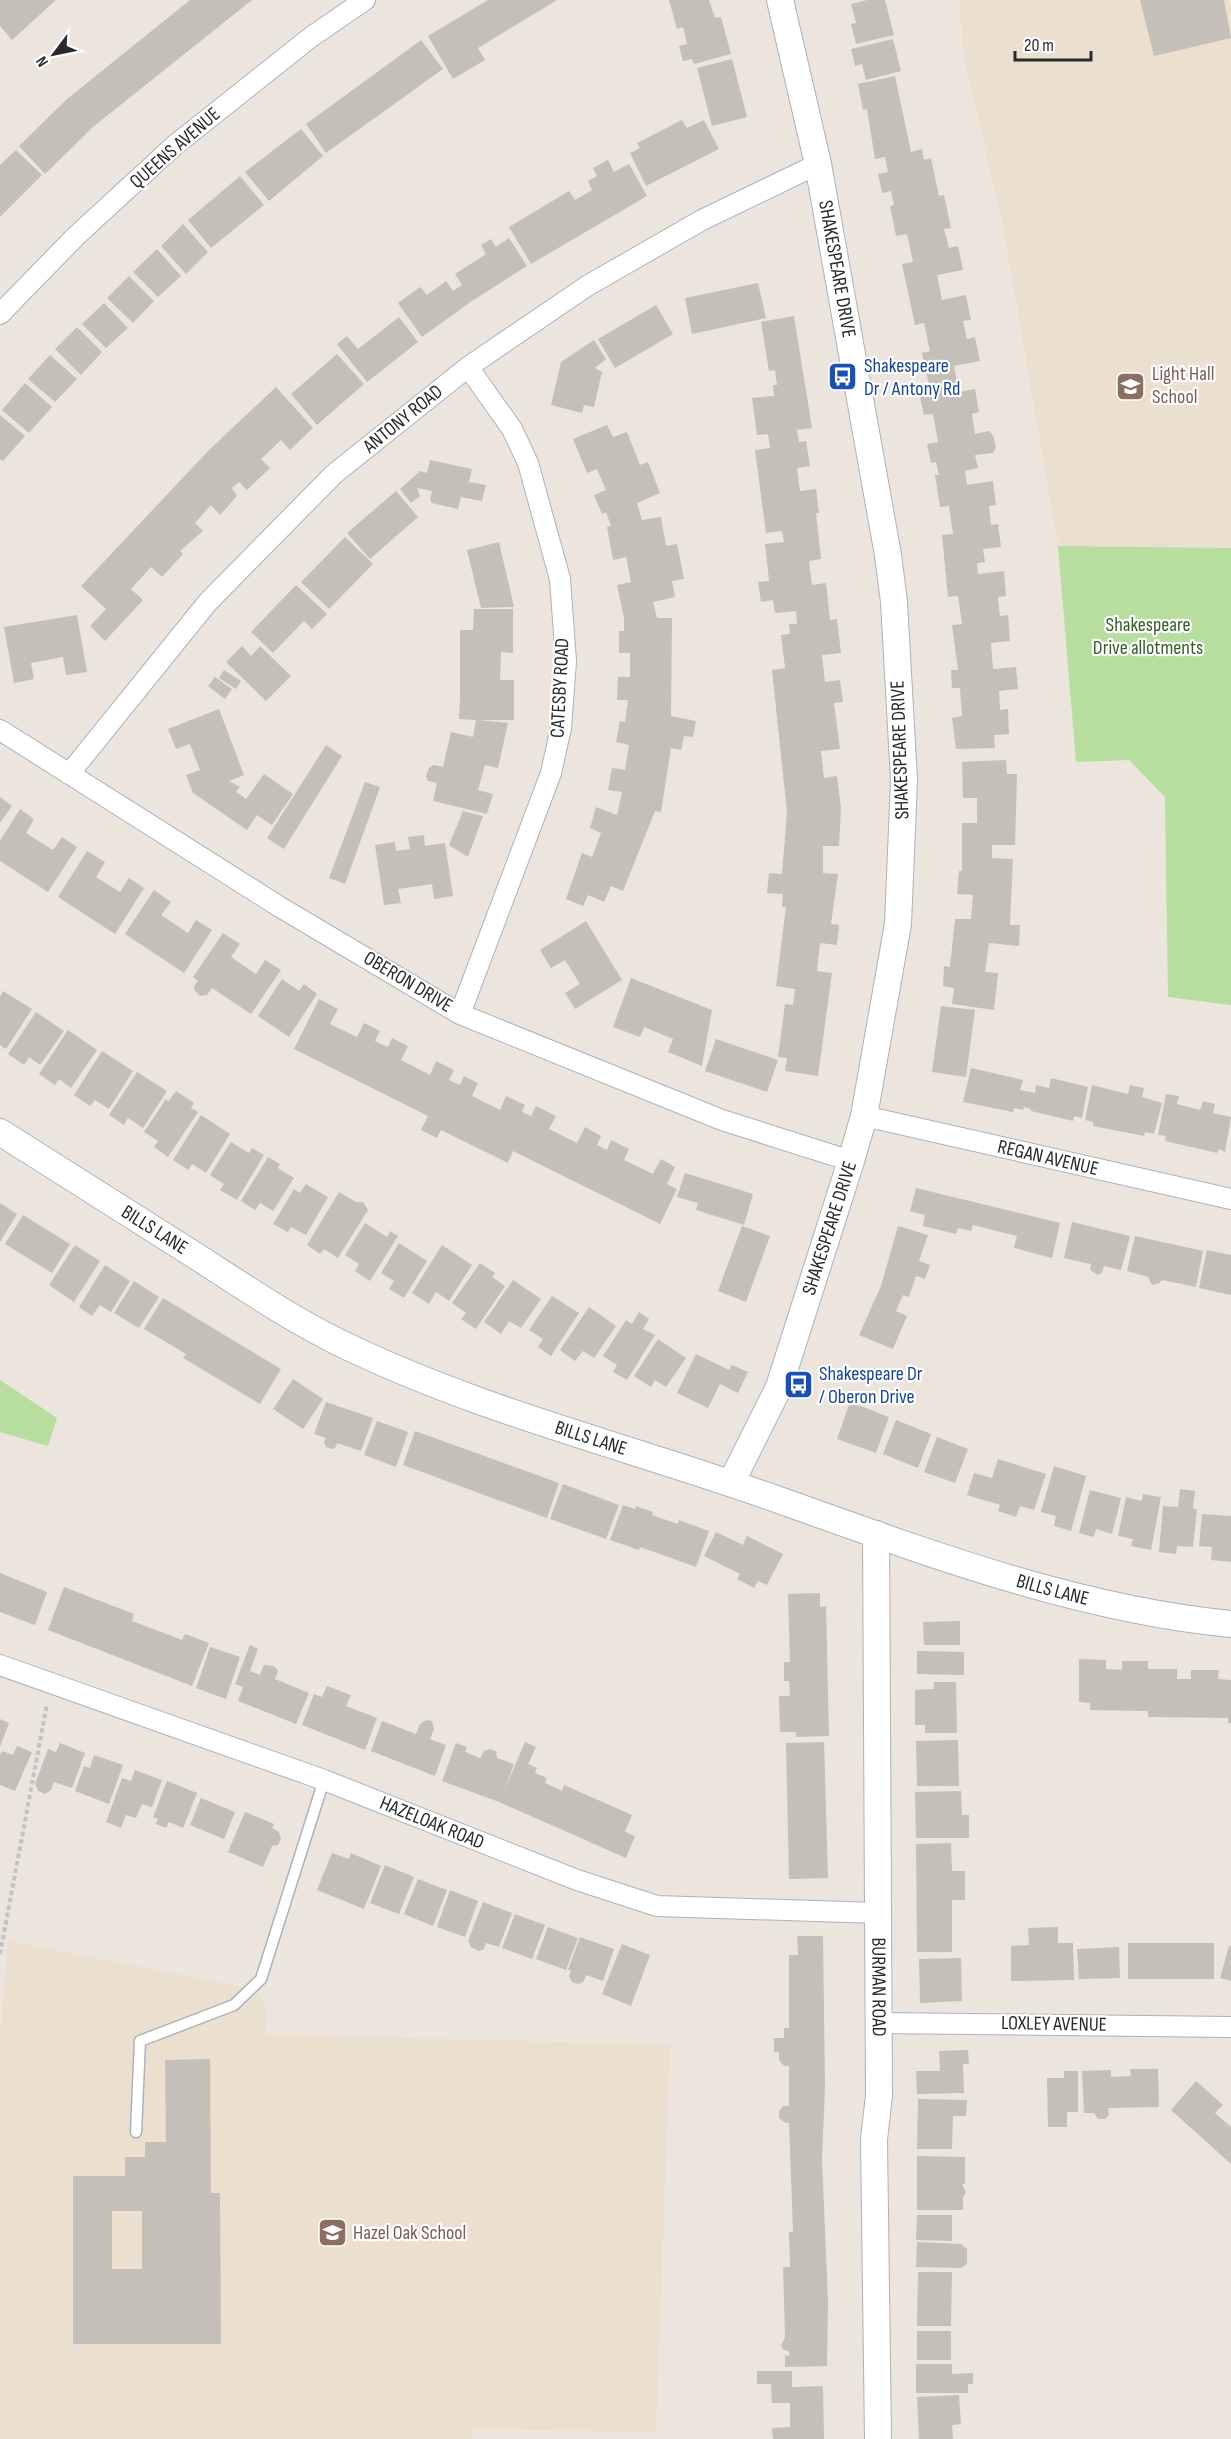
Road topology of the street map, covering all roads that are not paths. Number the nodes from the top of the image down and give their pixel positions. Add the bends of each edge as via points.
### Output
1 (365, 0) edge
2 (780, 0) edge
3 (818, 164) junction
4 (0, 314) edge
5 (468, 367) junction
6 (0, 730) edge
7 (69, 774) junction
8 (460, 1014) junction
9 (864, 1116) junction
10 (0, 1132) edge
11 (851, 1161) junction
12 (1231, 1199) edge
13 (731, 1483) junction
14 (876, 1534) junction
15 (1231, 1624) edge
16 (0, 1665) edge
17 (324, 1780) junction
18 (877, 1912) junction
19 (877, 2023) junction
20 (1231, 2027) edge
21 (136, 2132) dead end
22 (878, 2439) edge

1 - 4 street, QUEENS AVENUE via 311,37 175,145 75,237
2 - 3 street, SHAKESPEARE DRIVE
3 - 5 street, ANTONY ROAD via 702,220 587,286
3 - 9 street, SHAKESPEARE DRIVE via 891,579 904,780 898,924
5 - 7 street, ANTONY ROAD via 334,474 208,602
5 - 8 street, CATESBY ROAD via 512,429 528,463 560,579 566,661 561,729 551,773
6 - 7 street, OBERON DRIVE
7 - 8 street, OBERON DRIVE
8 - 11 street, OBERON DRIVE via 722,1120
9 - 11 street, SHAKESPEARE DRIVE
9 - 12 street, REGAN AVENUE
10 - 13 street, BILLS LANE via 336,1341 528,1419
11 - 13 street, SHAKESPEARE DRIVE via 779,1387
13 - 14 street, BILLS LANE
14 - 15 street, BILLS LANE via 1124,1608
14 - 18 street, BURMAN ROAD
16 - 17 street, HAZELOAK ROAD
17 - 18 street, HAZELOAK ROAD via 577,1880 657,1906
17 - 21 lane via 261,1979 234,2005 140,2041
18 - 19 street, BURMAN ROAD
19 - 20 street, LOXLEY AVENUE
19 - 22 street, BURMAN ROAD via 879,2096 874,2139

